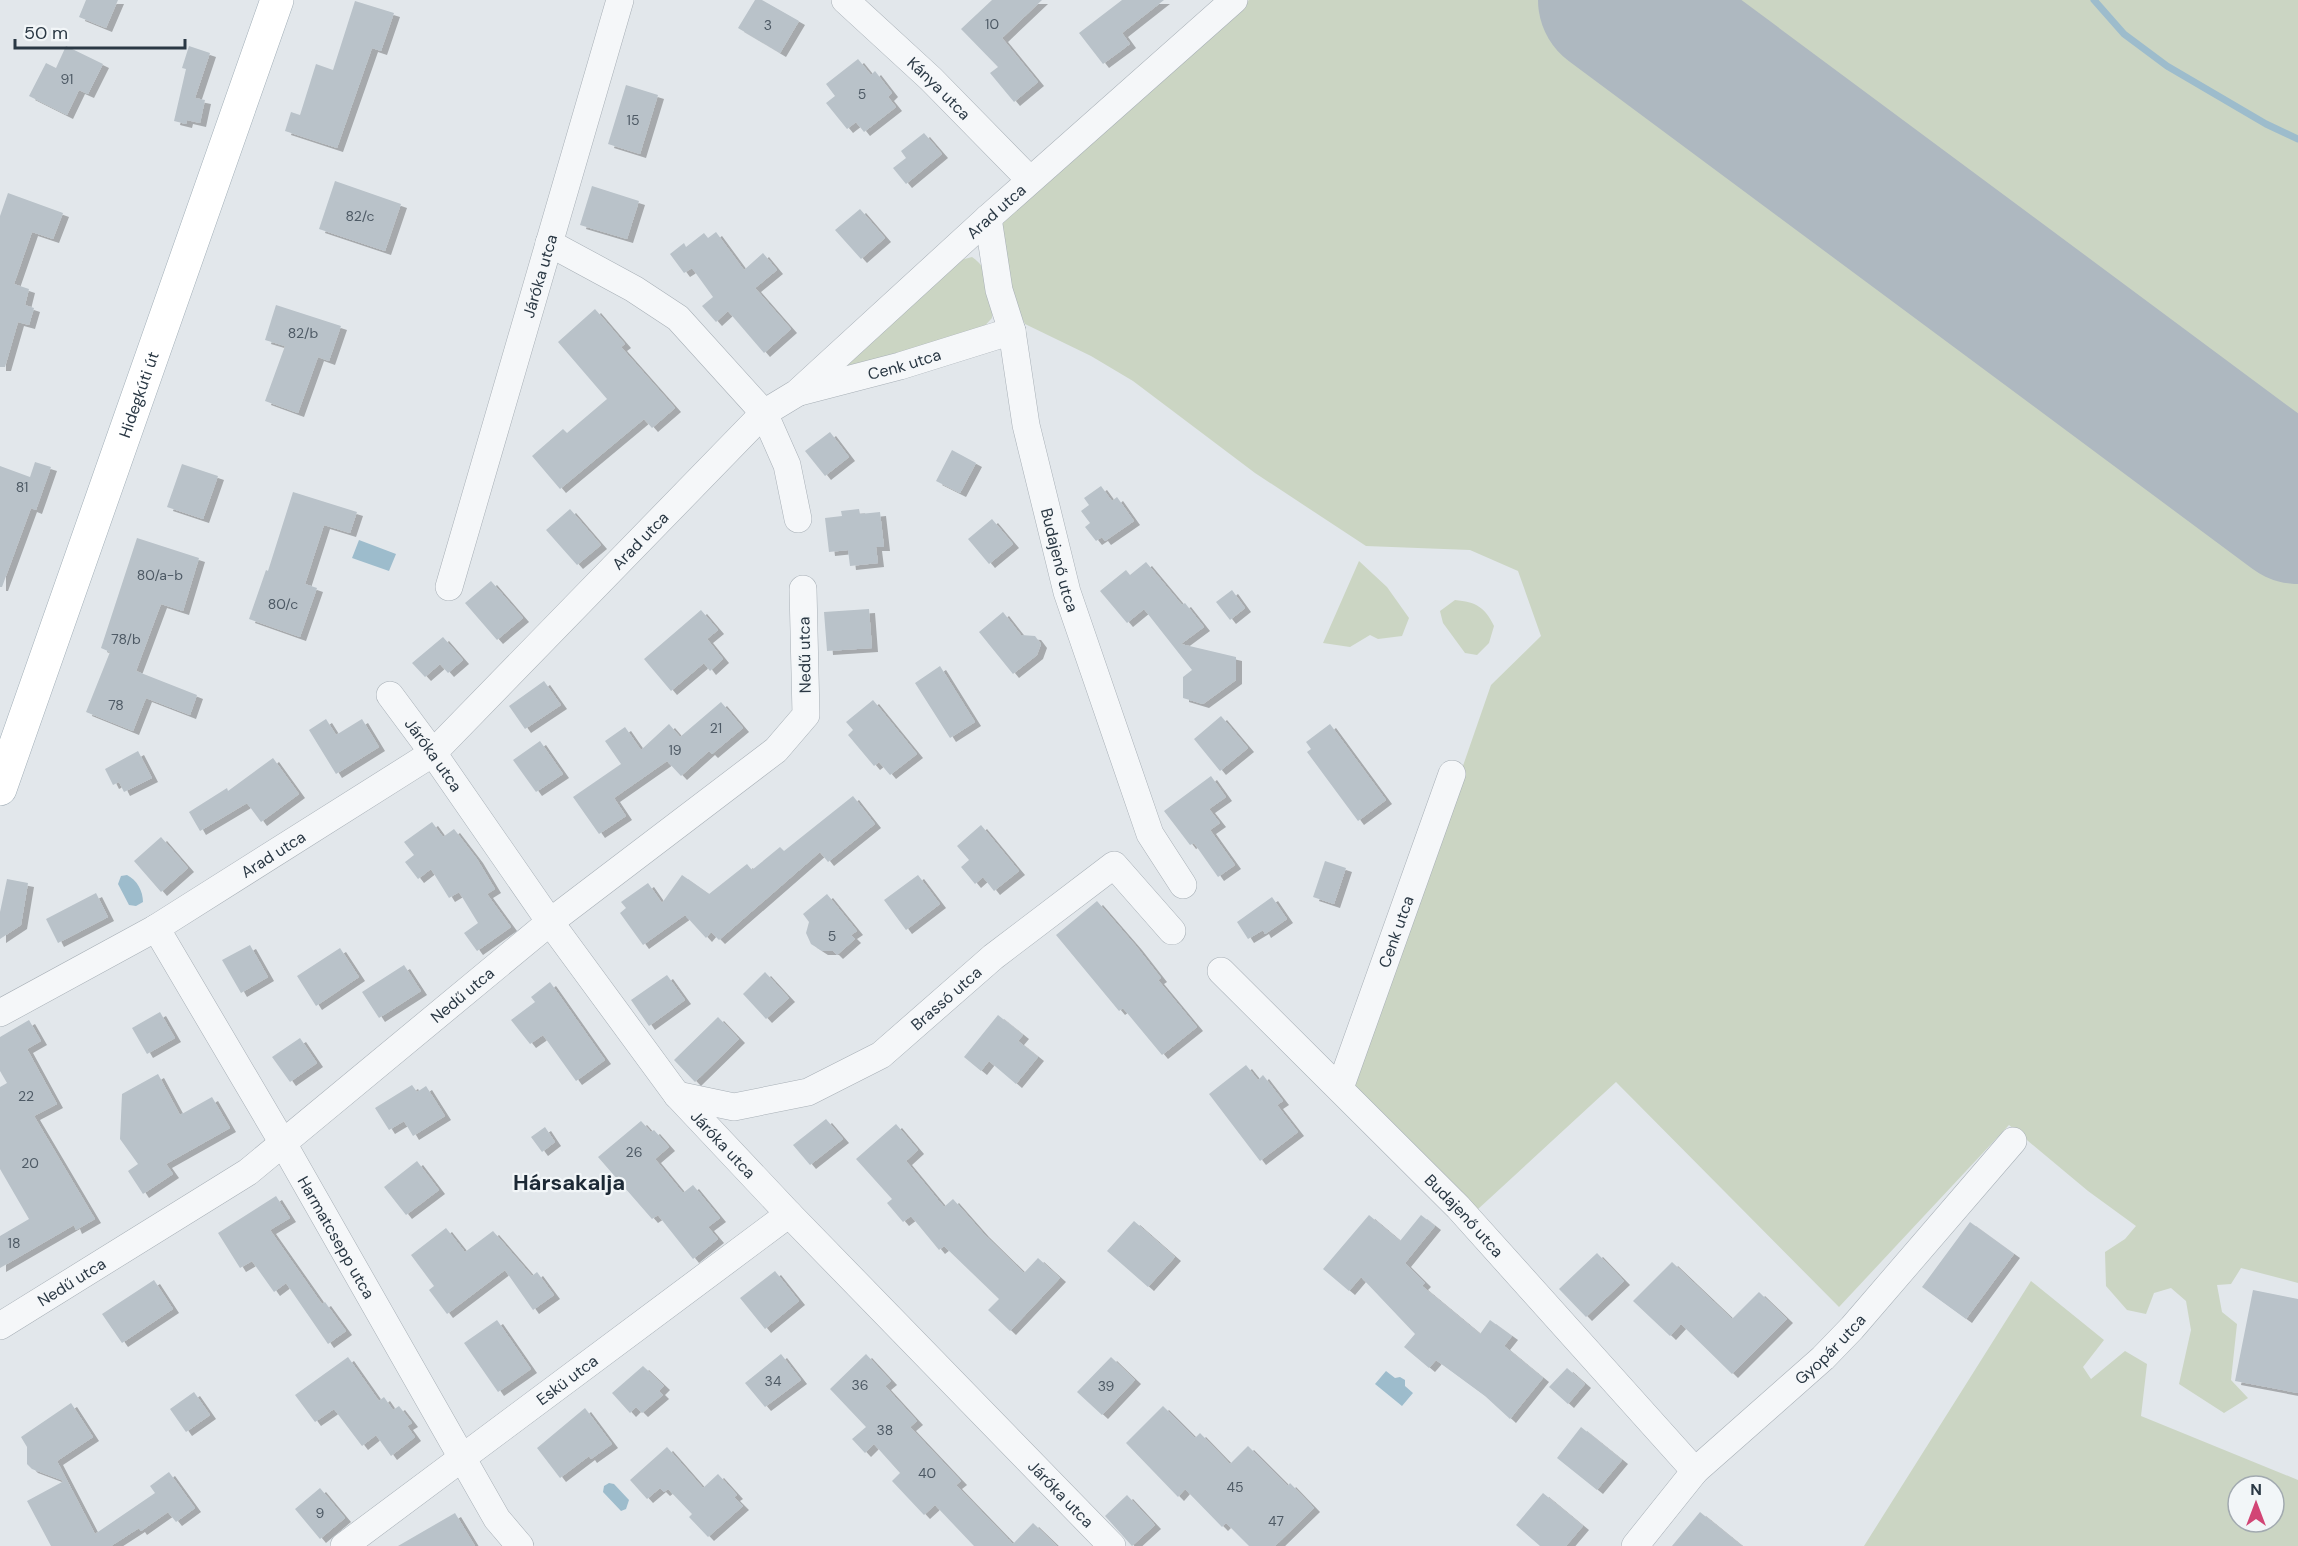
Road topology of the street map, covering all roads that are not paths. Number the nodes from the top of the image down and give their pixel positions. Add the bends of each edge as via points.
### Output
1 (277, 0) edge
2 (620, 0) edge
3 (845, 0) edge
4 (1234, 0) edge
5 (1030, 180) junction
6 (988, 218) junction
7 (549, 243) junction
8 (1011, 331) junction
9 (797, 393) junction
10 (764, 413) junction
11 (798, 519) dead end
12 (448, 587) dead end
13 (803, 589) dead end
14 (390, 695) dead end
15 (433, 753) junction
16 (1452, 774) dead end
17 (0, 789) edge
18 (1183, 885) dead end
19 (550, 922) junction
20 (156, 928) junction
21 (1172, 931) dead end
22 (1221, 971) dead end
23 (0, 1013) edge
24 (1340, 1088) junction
25 (677, 1095) junction
26 (2013, 1140) dead end
27 (284, 1145) junction
28 (789, 1214) junction
29 (0, 1326) edge
30 (461, 1457) junction
31 (1695, 1471) junction
32 (344, 1546) edge
33 (520, 1546) edge
34 (1112, 1546) edge
35 (1635, 1546) edge

1 - 17 main road, Hidegkúti út
2 - 7 street, Járóka utca
3 - 5 street, Kánya utca via 931,79
4 - 5 street, Arad utca
5 - 6 street, Arad utca
6 - 8 street, Budajenő utca via 999,290
6 - 9 street, Arad utca
7 - 10 street via 678,318
7 - 12 street, Járóka utca
8 - 9 street, Cenk utca
8 - 18 street, Budajenő utca via 1026,425 1067,592 1150,834
9 - 10 street, Arad utca
10 - 11 street via 787,465
10 - 15 street, Arad utca
13 - 19 street, Nedű utca via 806,715 776,750
14 - 15 street, Járóka utca
15 - 19 street, Járóka utca
15 - 20 street, Arad utca
16 - 24 street, Cenk utca
19 - 25 street, Járóka utca
19 - 27 street, Nedű utca
20 - 23 street, Arad utca
20 - 27 street, Harmatcsepp utca
21 - 25 street, Brassó utca via 1114,865 993,957 881,1055 808,1092 734,1107
22 - 24 street, Budajenő utca
24 - 31 street, Budajenő utca via 1458,1207
25 - 28 street, Járóka utca
26 - 31 street, Gyopár utca via 1852,1328
27 - 29 street, Nedű utca via 248,1172
27 - 30 street, Harmatcsepp utca
28 - 30 street, Eskü utca
28 - 34 street, Járóka utca
30 - 32 street, Eskü utca
30 - 33 street, Harmatcsepp utca via 497,1519
31 - 35 street, Gyopár utca

